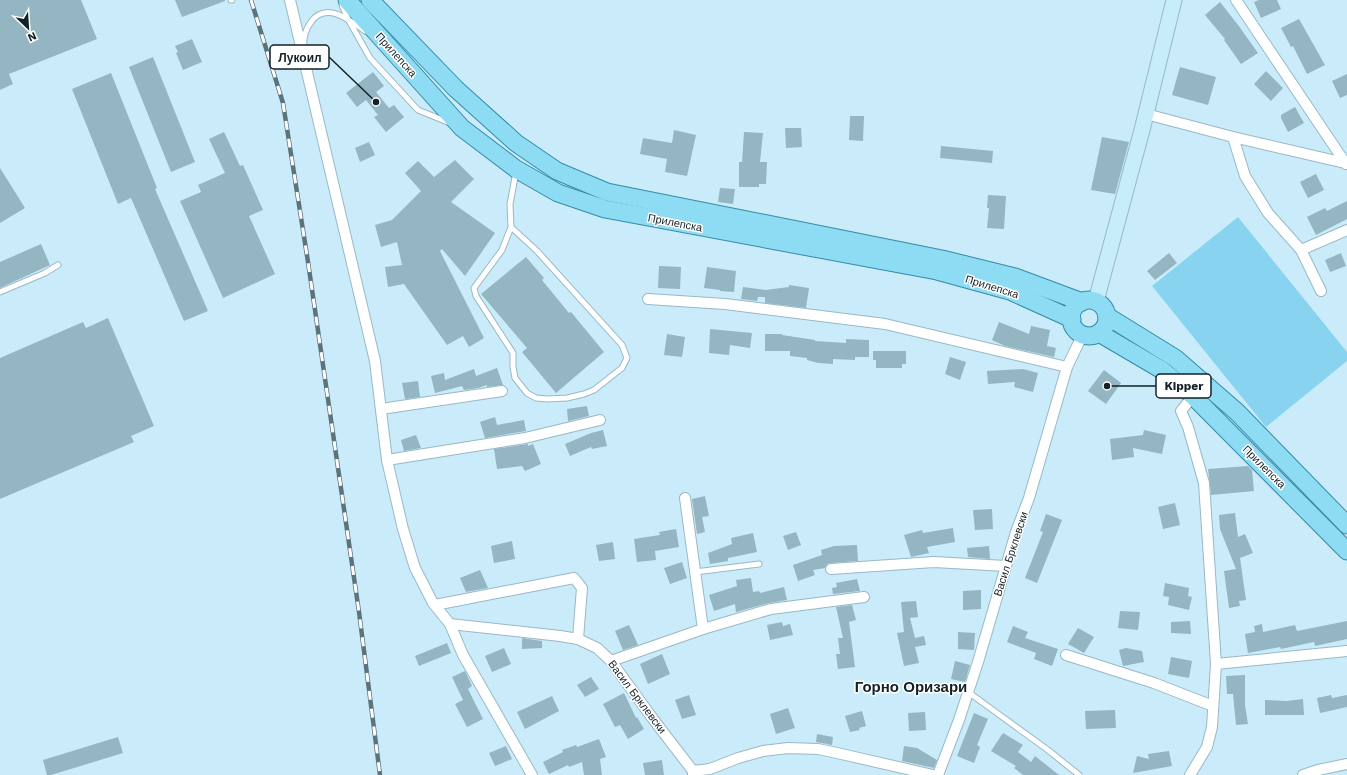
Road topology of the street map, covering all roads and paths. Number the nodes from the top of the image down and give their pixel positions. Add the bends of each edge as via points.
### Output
1 (290, 0) edge
2 (340, 0) edge
3 (347, 0) edge
4 (370, 0) edge
5 (1174, 0) edge
6 (1236, 0) edge
7 (348, 19) junction
8 (395, 53) junction
9 (309, 82) junction
10 (1146, 114) junction
11 (462, 128) junction
12 (1233, 137) junction
13 (1346, 164) edge
14 (516, 169) junction
15 (511, 227) junction
16 (1347, 230) edge
17 (1301, 250) junction
18 (58, 265) dead end
19 (1321, 291) dead end
20 (0, 292) edge
21 (648, 299) dead end
22 (1089, 302) junction
23 (1107, 316) junction
24 (1072, 319) junction
25 (1091, 334) junction
26 (1067, 367) junction
27 (502, 391) dead end
28 (1193, 396) junction
29 (381, 409) junction
30 (600, 420) dead end
31 (387, 460) junction
32 (685, 498) dead end
33 (1347, 525) edge
34 (1347, 551) edge
35 (759, 564) dead end
36 (1006, 566) junction
37 (831, 569) dead end
38 (695, 572) junction
39 (864, 597) dead end
40 (435, 605) junction
41 (450, 624) junction
42 (703, 629) junction
43 (578, 639) junction
44 (1347, 651) edge
45 (1066, 655) dead end
46 (612, 661) junction
47 (1216, 664) junction
48 (968, 692) junction
49 (1213, 706) junction
50 (1347, 764) edge
51 (693, 773) edge
52 (532, 775) edge
53 (933, 775) edge
54 (938, 775) edge
55 (1079, 775) edge
56 (1190, 775) edge
57 (1302, 775) edge

1 - 9 street
2 - 7 lane
3 - 8 main road, Прилепска
4 - 22 main road, Прилепска via 462,95 516,143 557,172 607,192 942,259 1008,275
5 - 10 street
6 - 13 street
7 - 8 lane
7 - 9 lane via 324,12 314,17 305,31
7 - 11 lane via 370,58 418,110
8 - 11 main road, Прилепска
9 - 29 street via 375,361
10 - 12 street
10 - 22 street
11 - 14 main road, Прилепска
12 - 13 street
12 - 17 street via 1245,176 1268,213
14 - 15 lane via 510,204
14 - 24 main road, Прилепска via 558,193 605,209 937,271 1010,291
15 - 15 lane via 502,250 474,288 476,296 513,353 515,378 527,393 536,398 567,398 594,390 622,368 627,358 622,345 537,251
16 - 17 street
17 - 19 street
18 - 20 lane
21 - 26 street via 725,304 886,324
22 - 23 main road via 1104,307
22 - 24 main road via 1074,309
23 - 25 main road via 1105,326
23 - 33 main road, Прилепска via 1176,358 1237,412
24 - 25 main road via 1075,328
25 - 26 street, Васил Брклевски
25 - 28 main road, Прилепска via 1162,370
26 - 36 street, Васил Брклевски via 1029,498
27 - 29 street
28 - 34 main road, Прилепска
28 - 47 street via 1181,411 1204,483
29 - 31 street
30 - 31 street via 525,438
31 - 40 street via 415,568
32 - 38 street
35 - 38 lane
36 - 37 street via 934,562
36 - 48 street, Васил Брклевски
38 - 42 street
39 - 42 street via 771,609
40 - 41 street
40 - 43 street via 574,578 582,588
41 - 43 street, Васил Брклевски
41 - 52 street via 463,655
42 - 46 street
43 - 46 street, Васил Брклевски via 597,648
44 - 47 street
45 - 49 street via 1154,683
46 - 51 street, Васил Брклевски
47 - 49 street
48 - 54 street, Васил Брклевски
48 - 55 lane
49 - 56 street via 1212,727 1207,747
50 - 57 street
51 - 53 street, Васил Брклевски via 763,751 788,748 830,752

